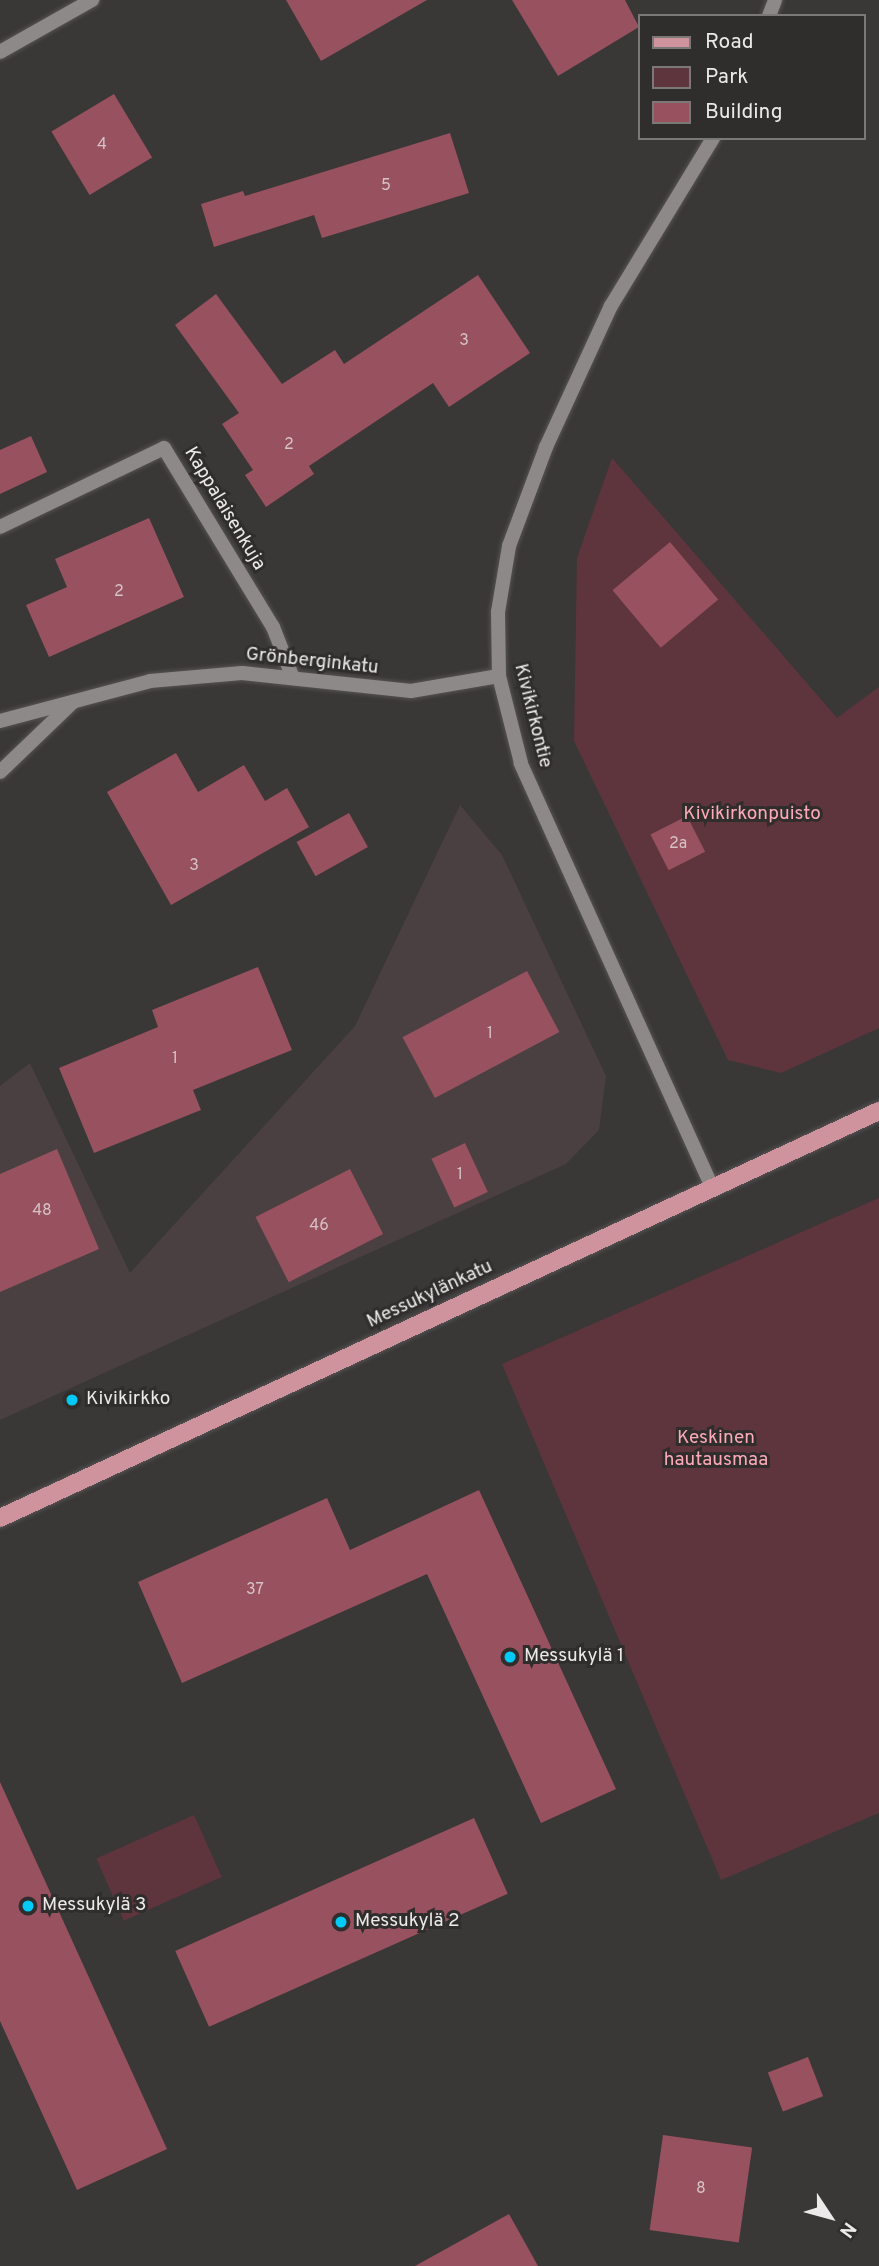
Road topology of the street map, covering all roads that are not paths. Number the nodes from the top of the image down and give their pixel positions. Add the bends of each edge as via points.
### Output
1 (92, 0) edge
2 (0, 52) edge
3 (712, 140) edge
4 (0, 527) edge
5 (499, 676) junction
6 (293, 678) junction
7 (75, 701) junction
8 (0, 722) edge
9 (0, 772) edge
10 (879, 1111) edge
11 (712, 1187) junction
12 (0, 1518) edge

1 - 2 street
3 - 5 street, Kivikirkontie via 611,306 546,447 509,546 498,612
4 - 6 street, Kappalaisenkuja via 164,448 274,628
5 - 6 street, Grönberginkatu via 411,691
5 - 11 street, Kivikirkontie via 521,763
6 - 7 street, Grönberginkatu via 242,673 150,681
7 - 8 street, Grönberginkatu
7 - 9 street
10 - 11 main road, Messukylänkatu
11 - 12 main road, Messukylänkatu

